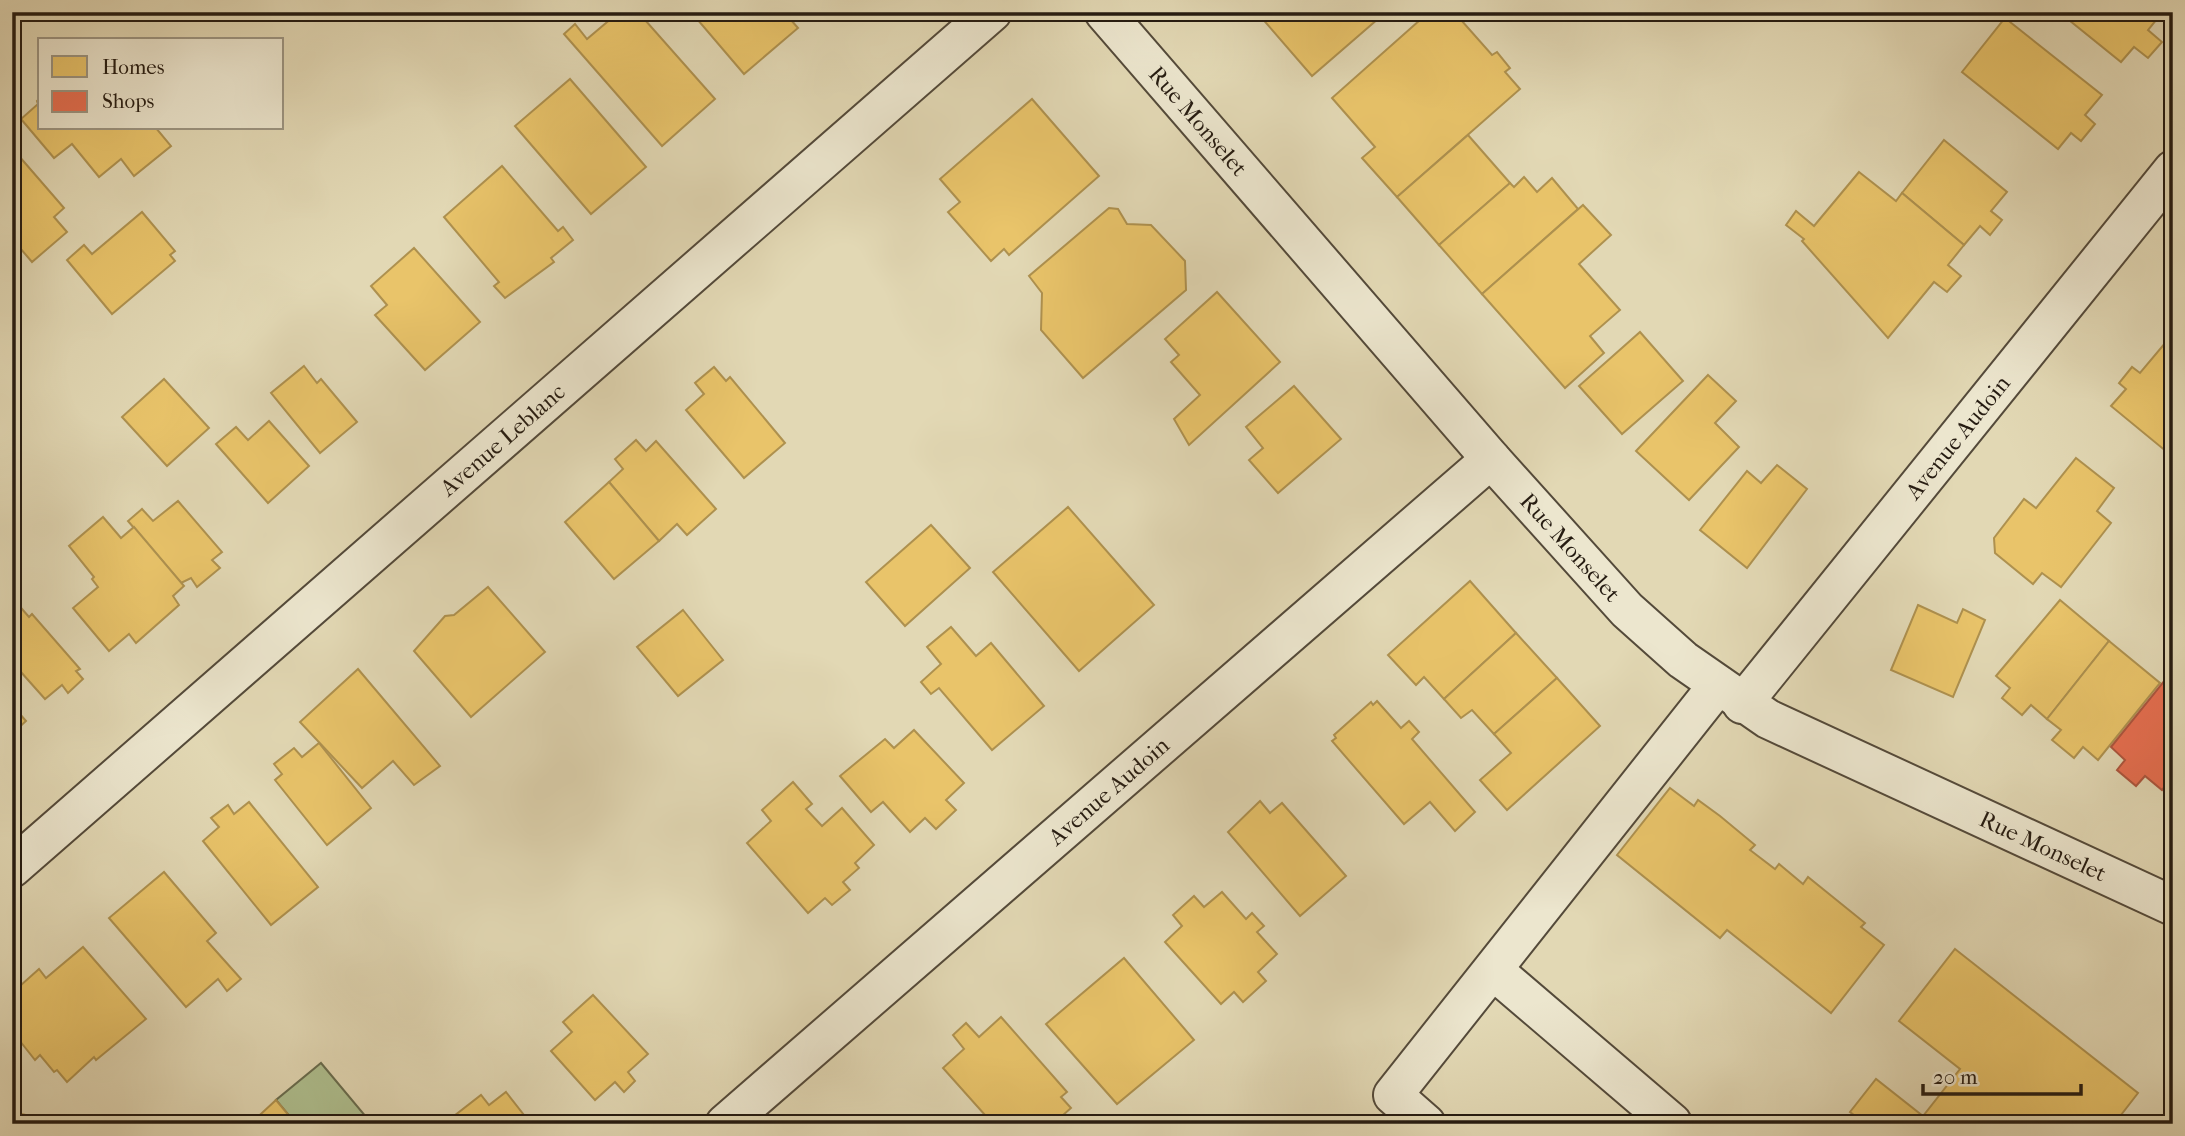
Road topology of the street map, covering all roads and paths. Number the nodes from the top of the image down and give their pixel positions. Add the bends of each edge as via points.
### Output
1 (992, 12) edge
2 (1104, 12) edge
3 (2173, 170) edge
4 (1491, 459) junction
5 (1730, 694) junction
6 (12, 869) edge
7 (2173, 906) edge
8 (1493, 970) junction
9 (1672, 1123) edge
10 (725, 1124) edge
11 (1426, 1124) edge

1 - 6 street, Avenue Leblanc
2 - 4 street, Rue Monselet
3 - 5 street, Avenue Audoin
4 - 5 street, Rue Monselet via 1626,610
4 - 10 street, Avenue Audoin
5 - 7 street, Rue Monselet via 1791,730
5 - 8 street, Avenue Audoin
8 - 9 street
8 - 11 street, Avenue Audoin via 1393,1096

